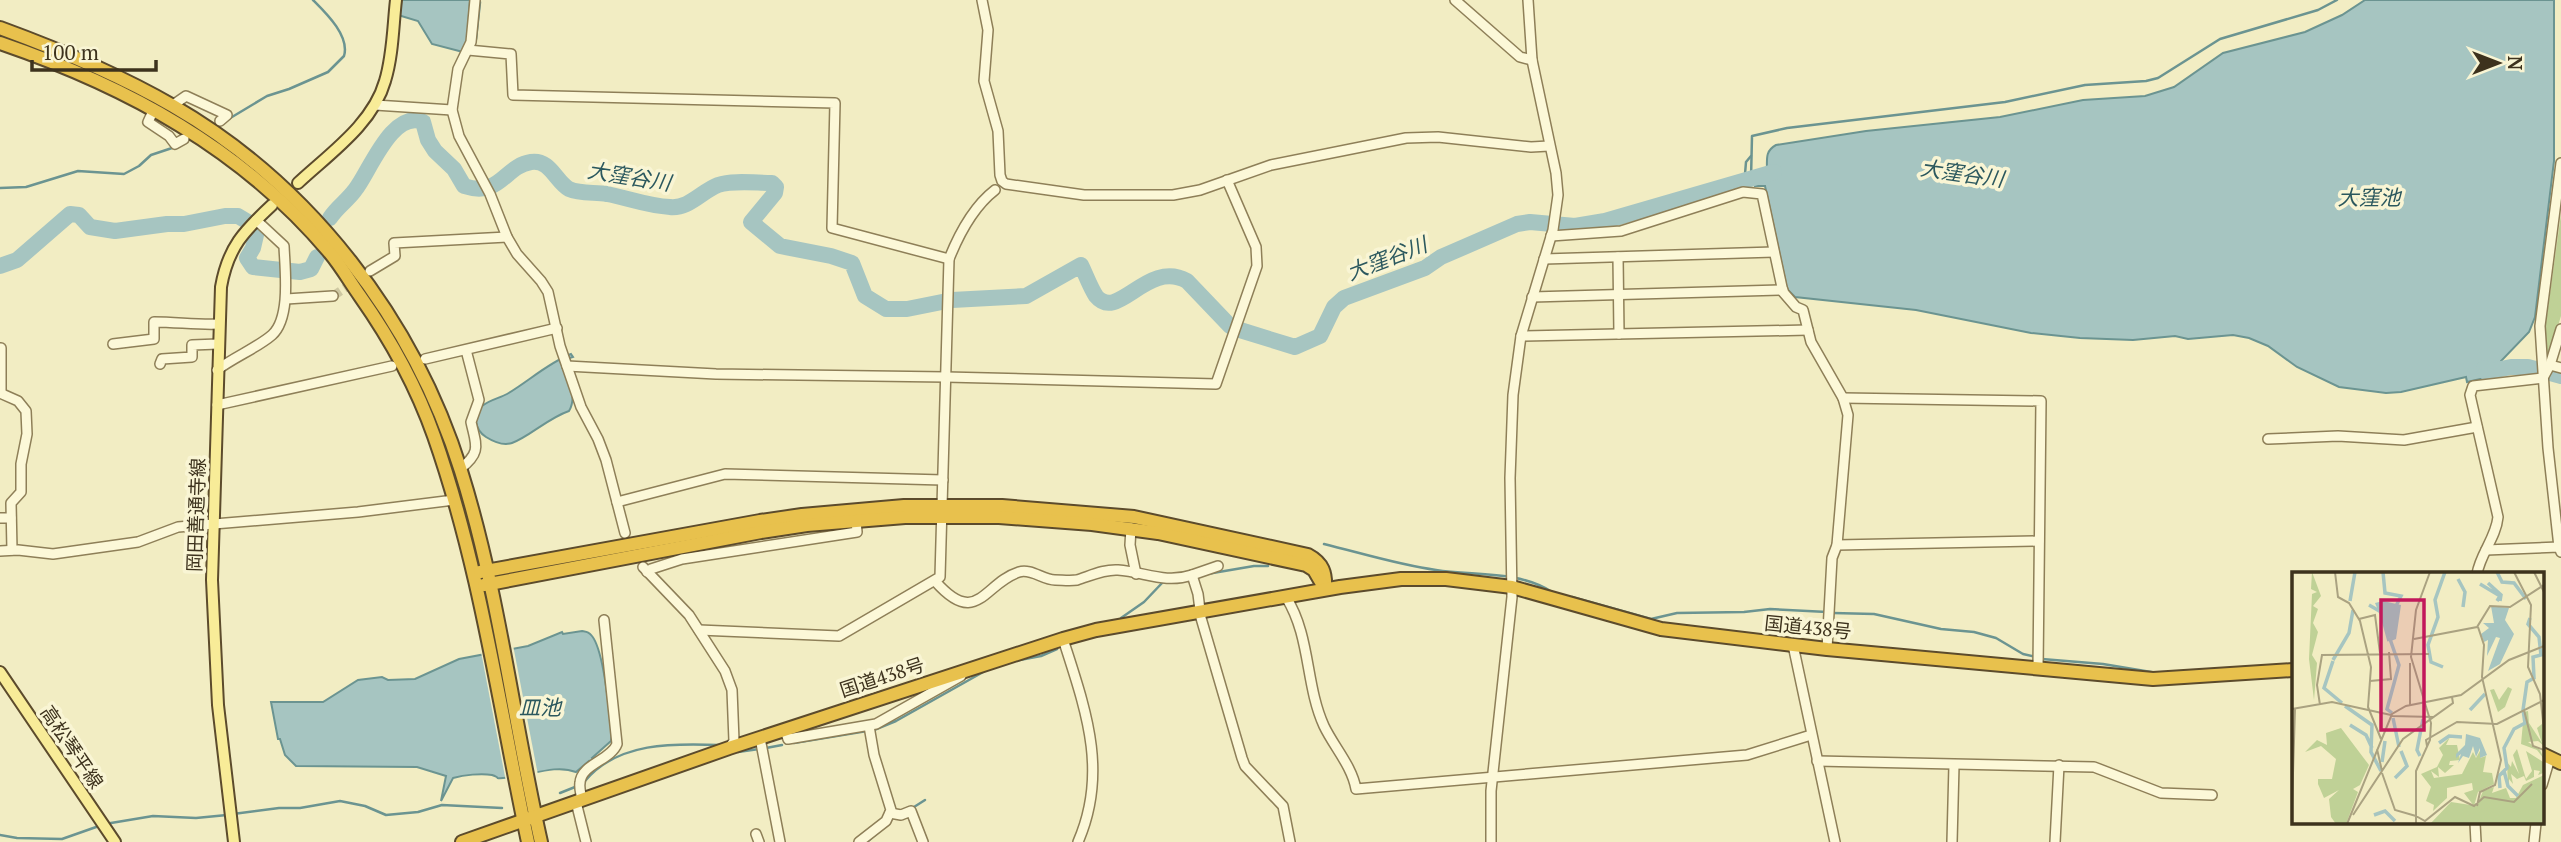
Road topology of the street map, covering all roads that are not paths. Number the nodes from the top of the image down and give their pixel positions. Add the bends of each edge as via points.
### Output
1 (396, 0) edge
2 (475, 0) edge
3 (982, 0) edge
4 (1455, 0) edge
5 (1528, 0) edge
6 (0, 29) edge
7 (0, 43) edge
8 (468, 50) junction
9 (1532, 60) junction
10 (375, 105) junction
11 (173, 106) junction
12 (154, 109) junction
13 (452, 110) junction
14 (220, 121) dead end
15 (184, 139) dead end
16 (1549, 146) junction
17 (2561, 163) edge
18 (1227, 180) junction
19 (298, 183) dead end
20 (995, 190) dead end
21 (272, 205) dead end
22 (256, 220) junction
23 (1553, 229) junction
24 (507, 237) junction
25 (1774, 252) junction
26 (1618, 257) junction
27 (949, 259) junction
28 (1544, 259) junction
29 (370, 271) dead end
30 (1783, 290) junction
31 (1619, 294) junction
32 (333, 296) tunnel mouth
33 (1532, 297) junction
34 (286, 299) junction
35 (219, 324) junction
36 (557, 328) junction
37 (2561, 328) edge
38 (1808, 331) junction
39 (1619, 334) junction
40 (1521, 336) junction
41 (113, 344) dead end
42 (218, 344) junction
43 (1, 348) edge
44 (466, 350) junction
45 (425, 359) dead end
46 (565, 361) junction
47 (160, 364) dead end
48 (392, 366) dead end
49 (2561, 368) edge
50 (217, 370) junction
51 (2545, 372) junction
52 (946, 377) junction
53 (0, 393) edge
54 (1843, 398) junction
55 (217, 405) junction
56 (2477, 427) junction
57 (2268, 439) dead end
58 (460, 469) junction
59 (943, 480) junction
60 (454, 500) junction
61 (617, 502) junction
62 (942, 511) junction
63 (11, 517) junction
64 (0, 518) edge
65 (856, 520) junction
66 (213, 523) junction
67 (1131, 528) junction
68 (625, 533) dead end
69 (2039, 541) junction
70 (1837, 545) junction
71 (12, 550) junction
72 (2486, 550) junction
73 (2560, 550) edge
74 (0, 551) edge
75 (1218, 566) dead end
76 (2477, 572) edge
77 (1136, 574) junction
78 (488, 577) junction
79 (1193, 577) junction
80 (474, 580) junction
81 (1512, 580) junction
82 (935, 581) junction
83 (1325, 589) junction
84 (1286, 597) junction
85 (1201, 612) junction
86 (604, 620) dead end
87 (699, 630) junction
88 (1063, 639) junction
89 (1793, 645) junction
90 (496, 647) junction
91 (1827, 649) junction
92 (2038, 661) junction
93 (981, 665) junction
94 (2292, 670) edge
95 (0, 672) edge
96 (869, 729) junction
97 (785, 730) junction
98 (1811, 736) junction
99 (761, 738) junction
100 (729, 748) junction
101 (2551, 758) edge
102 (1817, 761) junction
103 (1954, 765) junction
104 (2059, 765) junction
105 (1492, 777) junction
106 (2544, 779) edge
107 (2212, 795) dead end
108 (579, 801) junction
109 (890, 813) junction
110 (529, 819) junction
111 (2475, 824) edge
112 (2536, 824) edge
113 (115, 842) edge
114 (234, 842) edge
115 (462, 842) edge
116 (528, 842) edge
117 (541, 842) edge
118 (586, 842) edge
119 (780, 842) edge
120 (859, 842) edge
121 (923, 842) edge
122 (1078, 842) edge
123 (1290, 842) edge
124 (1491, 842) edge
125 (1835, 842) edge
126 (1952, 842) edge
127 (2055, 842) edge
128 (2476, 842) edge
129 (2534, 842) edge

1 - 10 main road via 385,82
2 - 8 street
3 - 18 street via 988,30 984,81 1006,184 1084,195 1157,196 1200,190
4 - 9 street via 1520,57
5 - 9 street
6 - 11 highway via 79,58
7 - 12 highway via 76,71
8 - 13 street via 458,69
8 - 27 street via 511,54 513,95 835,103 832,228
9 - 16 street
10 - 13 street
10 - 19 main road
11 - 14 street via 186,96 227,116
11 - 58 highway via 246,155 340,247 398,332
12 - 15 street via 148,122 175,144
12 - 60 highway via 238,164 331,254 388,335 403,365
13 - 24 street via 459,136
16 - 18 street via 1406,138 1299,158
16 - 23 street via 1558,183
17 - 51 street via 2540,327
18 - 52 street via 1256,247 1257,266 1216,384
20 - 27 street via 982,200
21 - 22 main road, 岡田善通寺線
22 - 34 street via 284,246
22 - 35 main road, 岡田善通寺線 via 239,238 224,270
23 - 25 street via 1620,231 1743,192 1762,194
23 - 28 street
24 - 29 street via 394,243 395,256
24 - 36 street via 548,292
25 - 26 street
25 - 30 street
26 - 28 street
26 - 31 street
27 - 52 street
28 - 33 street
30 - 31 street
30 - 38 street via 1803,310
31 - 33 street
31 - 39 street
32 - 34 street
33 - 40 street
34 - 50 street via 279,328
35 - 41 street via 154,322 154,339
35 - 42 main road, 岡田善通寺線
36 - 44 street
36 - 46 street
37 - 51 street
38 - 39 street
38 - 54 street
39 - 40 street
40 - 81 street via 1511,430
42 - 47 street via 192,345 192,357 162,359
42 - 50 main road, 岡田善通寺線
43 - 53 street
44 - 45 street
44 - 58 street via 479,400 471,422 478,442 471,460
46 - 52 street via 716,374
46 - 61 street via 606,460
48 - 55 street
49 - 51 street
50 - 55 main road, 岡田善通寺線
51 - 56 street via 2473,386 2470,395
51 - 73 street
52 - 59 street
53 - 63 street via 18,401 26,411 21,492 11,503
54 - 69 street via 2041,401
54 - 70 street via 1848,419
55 - 66 main road, 岡田善通寺線
56 - 57 street via 2404,440 2338,436
56 - 72 street via 2498,517
58 - 78 highway
59 - 61 street via 725,474
59 - 62 street
60 - 66 street
60 - 80 highway
61 - 68 street
62 - 65 highway
62 - 67 highway
62 - 78 highway via 872,508 802,515 717,528
62 - 82 street via 940,577
62 - 83 highway via 1054,509 1173,524 1308,555 1319,561
63 - 64 street
63 - 71 street
65 - 78 highway
65 - 87 street via 857,532 682,559 645,570
66 - 71 street via 178,527 138,542 63,553
66 - 114 main road, 岡田善通寺線 via 214,656
67 - 77 street
67 - 83 highway via 1306,565
69 - 70 street
69 - 92 street
70 - 91 street via 1832,558
71 - 74 street
72 - 73 street
72 - 76 street
75 - 79 street
77 - 79 street via 1157,579
77 - 82 street via 1109,570 1076,580 1051,580 1020,571 976,601 958,599
78 - 80 highway
78 - 90 highway
79 - 85 street
80 - 90 highway
81 - 83 highway, 国道438号 via 1401,579
81 - 89 highway, 国道438号 via 1661,629
81 - 105 street
82 - 87 street via 839,636
83 - 84 highway, 国道438号
84 - 85 highway, 国道438号
84 - 105 street via 1301,627 1316,707 1356,789
85 - 88 highway, 国道438号
85 - 123 street via 1245,766 1283,806
86 - 108 street via 617,744 581,777
87 - 100 street via 732,690 734,741
88 - 93 highway, 国道438号
88 - 122 street via 1091,733 1091,799
89 - 91 highway, 国道438号
89 - 98 street
90 - 110 highway
91 - 92 highway, 国道438号
92 - 94 highway, 国道438号 via 2153,679
93 - 96 street
93 - 97 highway, 国道438号
95 - 113 main road, 高松琴平線
96 - 97 street via 788,739
96 - 109 street
97 - 99 highway, 国道438号
98 - 102 street
98 - 105 street via 1748,755
99 - 100 highway, 国道438号
99 - 119 street
100 - 108 highway, 国道438号
101 - 106 street
102 - 103 street
102 - 125 street
103 - 104 street
103 - 126 street
104 - 107 street via 2094,767 2161,793
104 - 127 street
105 - 124 street
108 - 110 highway, 国道438号
108 - 118 street
109 - 120 street
109 - 121 street via 911,811
110 - 115 highway, 国道438号
110 - 116 highway
110 - 117 highway
111 - 128 street
112 - 129 street

